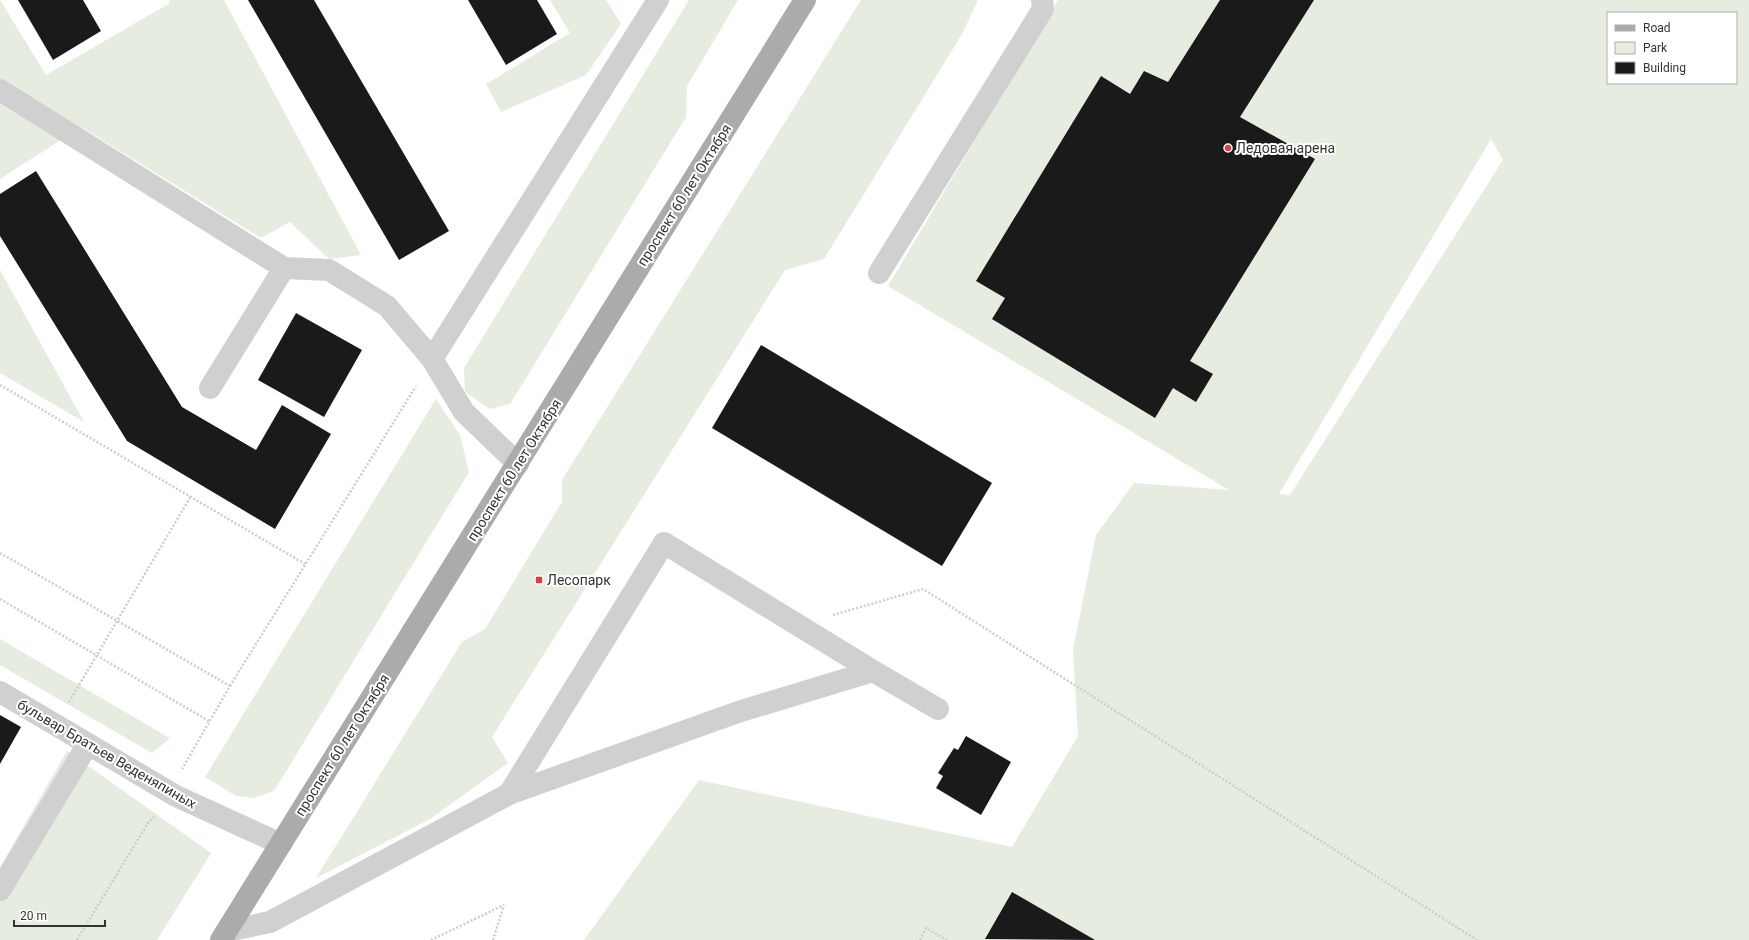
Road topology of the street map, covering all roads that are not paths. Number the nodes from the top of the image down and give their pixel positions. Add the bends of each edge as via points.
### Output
1 (658, 0) edge
2 (805, 0) edge
3 (1042, 0) edge
4 (0, 90) edge
5 (284, 268) junction
6 (879, 273) dead end
7 (432, 359) junction
8 (210, 388) dead end
9 (518, 464) junction
10 (873, 671) junction
11 (0, 692) edge
12 (938, 709) dead end
13 (88, 744) junction
14 (509, 794) junction
15 (281, 844) junction
16 (0, 890) edge
17 (224, 936) edge

1 - 7 street
2 - 9 main road, проспект 60 лет Октября
3 - 6 street via 1043,9
4 - 5 street
5 - 7 street via 329,270 387,306
5 - 8 street
7 - 9 street via 464,412
9 - 15 main road, проспект 60 лет Октября
10 - 12 street
10 - 14 street via 741,711
10 - 14 street via 664,543
11 - 13 street, бульвар Братьев Веденяпиных
13 - 15 street, бульвар Братьев Веденяпиных via 172,794
13 - 16 street
14 - 17 street via 270,922
15 - 17 main road, проспект 60 лет Октября

